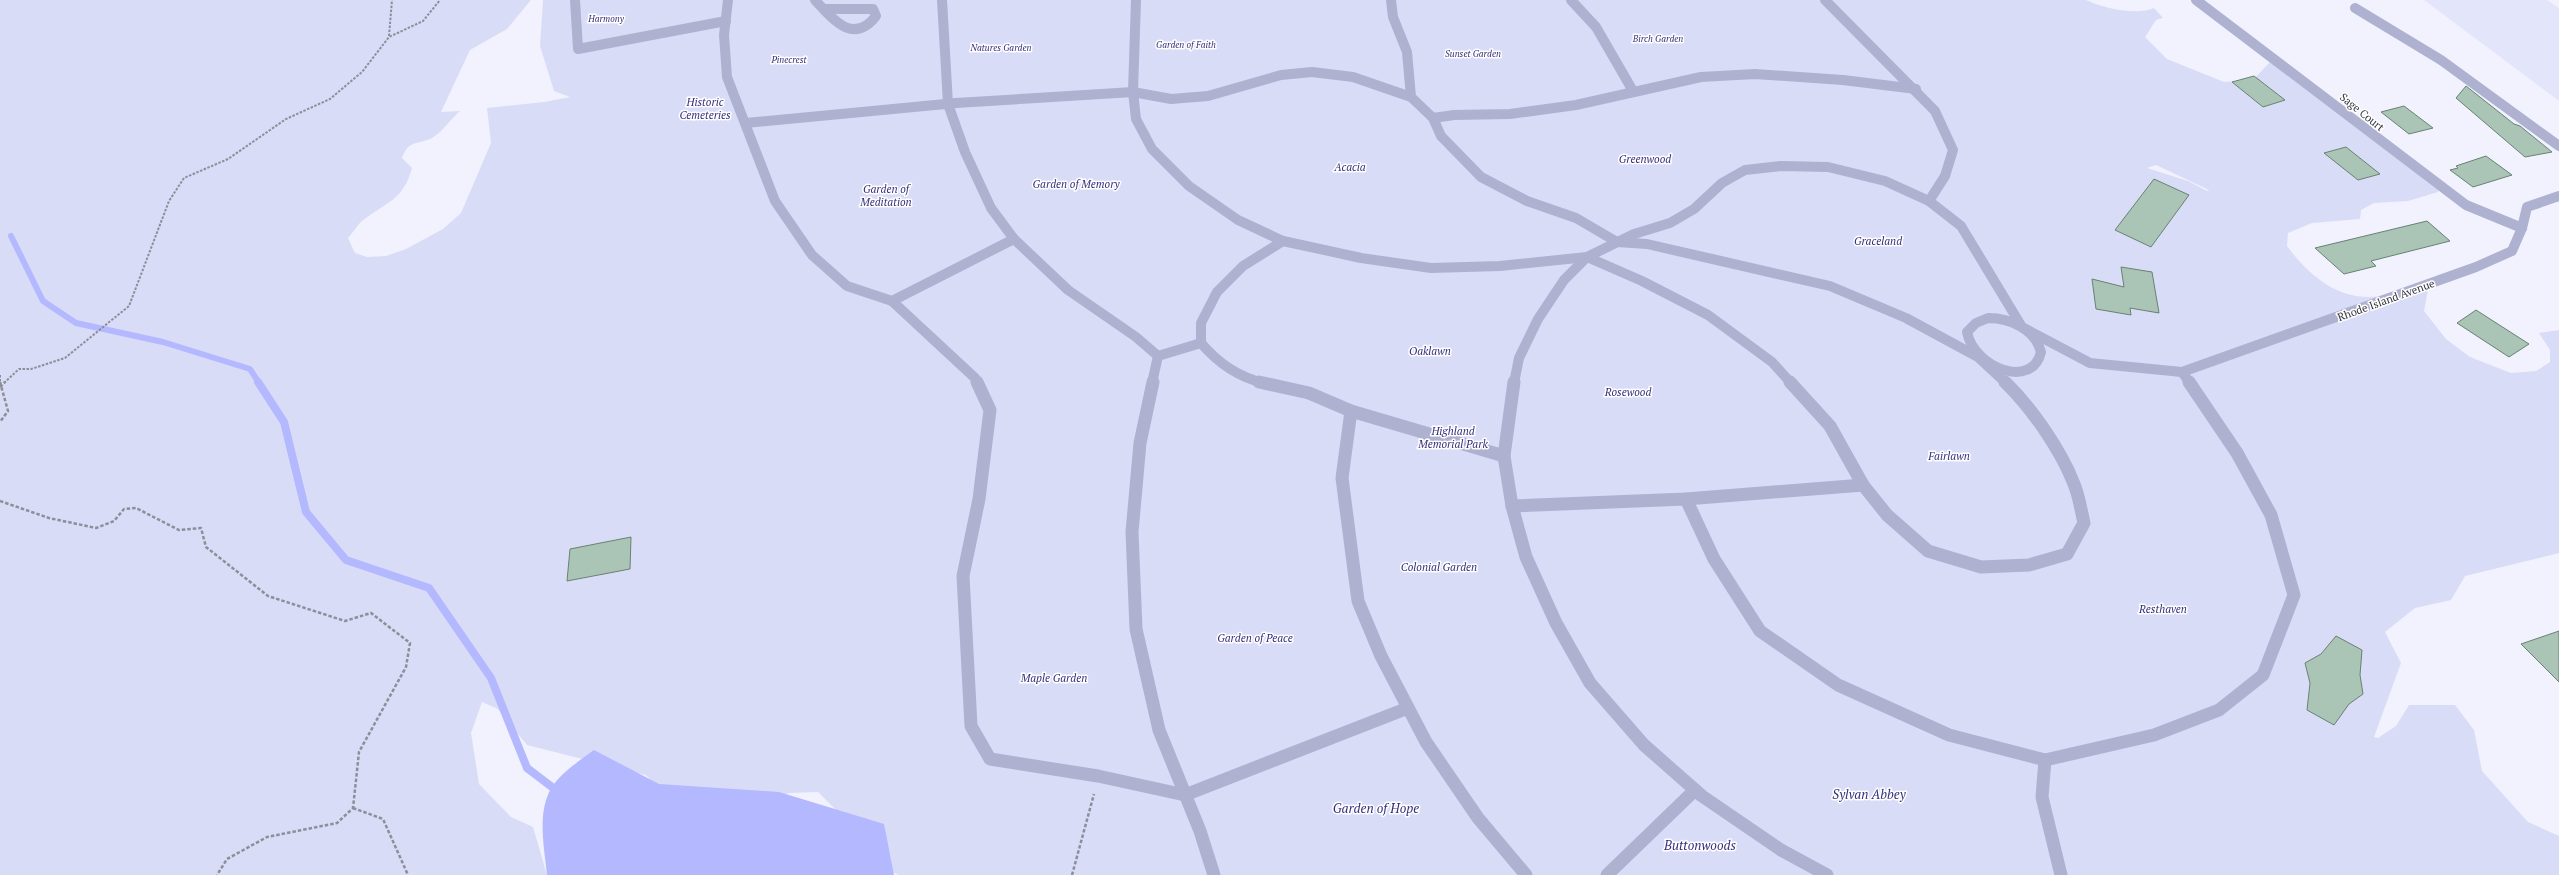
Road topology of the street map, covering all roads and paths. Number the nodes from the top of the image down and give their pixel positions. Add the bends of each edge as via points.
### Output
1 (392, 0) edge
2 (440, 0) edge
3 (575, 0) edge
4 (728, 0) edge
5 (815, 0) edge
6 (942, 0) edge
7 (1136, 0) edge
8 (1391, 0) edge
9 (1571, 0) edge
10 (1825, 0) edge
11 (2196, 0) edge
12 (2355, 8) dead end
13 (825, 9) junction
14 (726, 21) junction
15 (389, 37) junction
16 (1916, 89) junction
17 (1633, 91) junction
18 (1133, 92) junction
19 (1411, 97) junction
20 (948, 104) junction
21 (1433, 118) junction
22 (746, 123) junction
23 (2559, 146) edge
24 (2559, 196) edge
25 (1929, 201) junction
26 (2522, 228) junction
27 (1014, 239) junction
28 (1283, 241) junction
29 (1617, 242) junction
30 (1587, 257) junction
31 (892, 301) junction
32 (2022, 327) junction
33 (1201, 343) junction
34 (1158, 356) junction
35 (1978, 357) junction
36 (2182, 372) junction
37 (0, 375) edge
38 (0, 387) edge
39 (1350, 412) junction
40 (0, 422) edge
41 (1504, 456) junction
42 (1863, 485) junction
43 (1686, 499) junction
44 (0, 501) edge
45 (1512, 506) junction
46 (1408, 708) junction
47 (2045, 760) junction
48 (1098, 776) junction
49 (1696, 790) junction
50 (1185, 795) junction
51 (353, 808) junction
52 (217, 875) edge
53 (408, 875) edge
54 (1072, 875) edge
55 (1214, 875) edge
56 (1526, 875) edge
57 (1607, 875) edge
58 (1827, 875) edge
59 (2061, 875) edge

1 - 15 path
2 - 15 path via 423,21
3 - 14 street via 578,49
4 - 14 street
5 - 13 street
6 - 20 street
7 - 18 street
8 - 19 street via 1390,15 1403,39 1411,70
9 - 17 street via 1596,27
10 - 16 street
11 - 26 street, Sage Court via 2455,197 2484,214
12 - 23 street via 2441,60
13 - 13 street via 841,27 855,29 871,24 876,16 873,9
14 - 22 street via 727,77
15 - 38 path via 362,72 330,99 286,120 228,159 184,178 169,201 129,306 66,358 31,370 19,369
16 - 17 street via 1842,80 1755,74 1701,77
16 - 25 street via 1935,111 1953,150 1946,176
17 - 21 street via 1576,105 1510,114
18 - 19 street via 1171,98 1208,96 1281,76 1312,72 1353,77
18 - 20 street
18 - 28 street via 1136,119 1152,150 1189,186 1238,220
19 - 21 street
20 - 22 street
20 - 27 street via 965,152 991,208
21 - 29 street via 1441,136 1480,177 1527,201 1576,218
22 - 31 street via 775,201 812,255 847,286
24 - 26 street, Rhode Island Avenue via 2527,207
25 - 29 street via 1885,181 1828,167 1781,166 1745,170 1722,183 1694,209 1670,223
25 - 32 street via 1961,226
26 - 36 street, Rhode Island Avenue via 2512,251 2476,267
27 - 31 street
27 - 34 street via 1068,290 1136,337
28 - 30 street via 1361,258 1431,268 1500,266
28 - 33 street via 1243,266 1218,292 1201,323
29 - 30 street
29 - 35 street via 1647,244 1830,286 1906,318
30 - 41 street via 1564,280 1538,319 1519,358 1509,409
30 - 42 street via 1642,281 1708,315 1772,362 1830,426
31 - 48 street via 975,378 990,410 979,499 963,576 971,726 990,759
32 - 35 street via 1999,318 1978,321 1970,325 1966,332 1967,340
32 - 35 street via 2038,343 2039,359 2033,366 2013,371 1988,364
32 - 36 street via 2090,363
33 - 34 street
33 - 39 street via 1213,357 1245,379 1309,393
34 - 50 street via 1140,443 1132,532 1136,629 1159,730
35 - 42 street via 2024,399 2074,484 2084,523 2067,554 2029,565 1981,567 1928,550 1887,515
36 - 47 street via 2236,453 2271,515 2294,595 2263,675 2219,710 2154,735
37 - 38 path
38 - 40 path via 8,411
39 - 41 street
39 - 46 street via 1342,478 1358,601 1381,656
41 - 45 street
42 - 43 street
43 - 45 street
43 - 47 street via 1714,559 1760,631 1838,685 1949,735
44 - 51 path via 49,518 96,528 114,521 124,509 136,508 179,530 201,528 206,547 268,596 345,621 371,613 410,643 406,667 359,752
45 - 49 street via 1526,557 1556,623 1590,682 1644,745
46 - 50 street
46 - 56 street via 1426,742 1478,818
47 - 59 street via 2042,797
48 - 50 street
48 - 54 path
49 - 57 street
49 - 58 street via 1781,850
50 - 55 street
51 - 52 path via 337,823 267,837 227,859
51 - 53 path via 383,819

